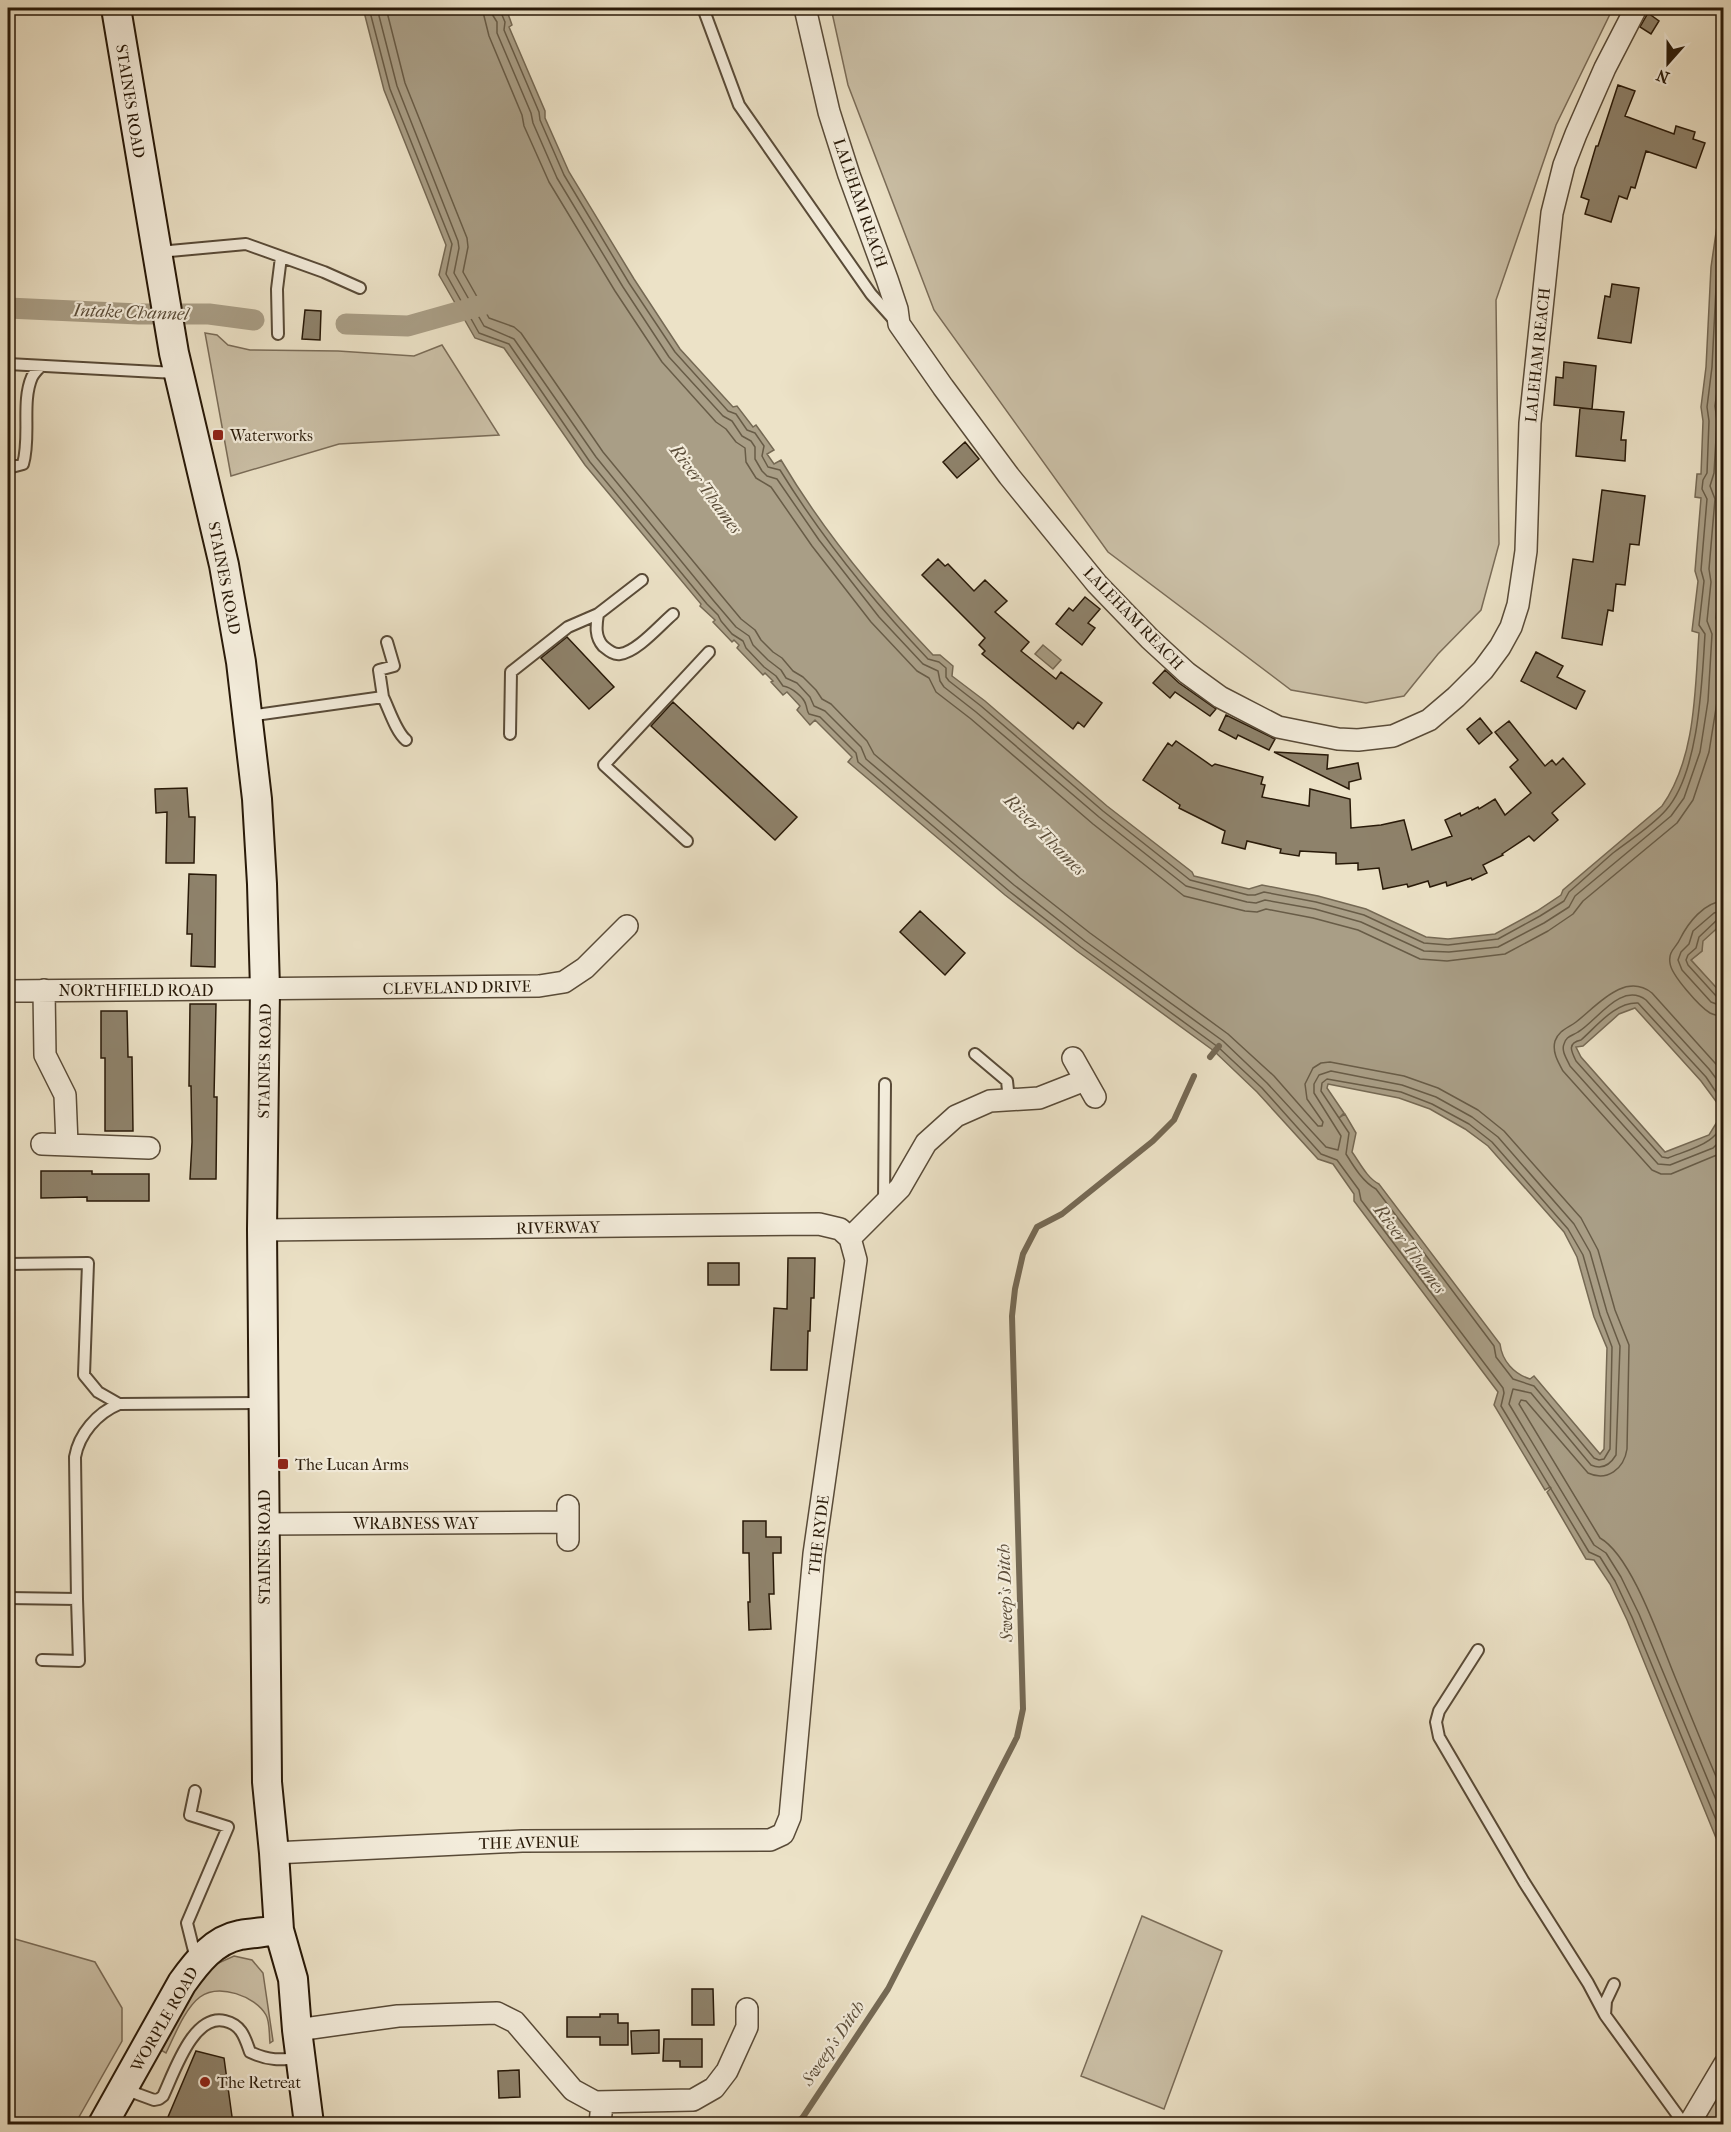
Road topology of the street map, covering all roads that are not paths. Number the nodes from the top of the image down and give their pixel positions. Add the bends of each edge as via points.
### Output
1 (116, 8) edge
2 (703, 8) edge
3 (805, 8) edge
4 (1636, 8) edge
5 (281, 257) junction
6 (158, 262) junction
7 (360, 288) dead end
8 (898, 324) junction
9 (278, 334) dead end
10 (177, 363) junction
11 (8, 364) edge
12 (41, 366) junction
13 (8, 468) edge
14 (642, 580) dead end
15 (598, 614) junction
16 (673, 614) dead end
17 (387, 642) dead end
18 (709, 652) dead end
19 (383, 697) junction
20 (248, 716) junction
21 (510, 734) dead end
22 (406, 740) dead end
23 (687, 841) dead end
24 (626, 926) dead end
25 (265, 989) junction
26 (44, 990) junction
27 (8, 991) edge
28 (975, 1054) dead end
29 (1073, 1058) dead end
30 (885, 1084) dead end
31 (1009, 1100) junction
32 (42, 1144) dead end
33 (67, 1144) junction
34 (149, 1148) dead end
35 (884, 1206) junction
36 (262, 1230) junction
37 (850, 1238) junction
38 (8, 1264) edge
39 (263, 1403) junction
40 (119, 1404) junction
41 (568, 1523) dead end
42 (264, 1524) junction
43 (8, 1598) edge
44 (77, 1599) junction
45 (1478, 1650) dead end
46 (42, 1660) dead end
47 (195, 1791) dead end
48 (783, 1834) joint
49 (274, 1853) junction
50 (279, 1930) junction
51 (197, 1962) junction
52 (1614, 1984) dead end
53 (747, 2009) dead end
54 (1605, 2015) junction
55 (297, 2030) junction
56 (300, 2057) junction
57 (1724, 2064) edge
58 (124, 2089) junction
59 (602, 2103) junction
60 (103, 2124) edge
61 (309, 2124) edge
62 (600, 2124) edge
63 (1686, 2124) edge

1 - 6 main road, STAINES ROAD
2 - 8 lane via 739,105 871,294
3 - 8 street, LALEHAM REACH via 829,112 897,309
4 - 8 street, LALEHAM REACH via 1576,134 1552,213 1530,423 1526,551 1518,605 1511,627 1484,670 1429,720 1409,730 1358,740 1278,727 1220,697 1187,673 1097,584 1009,476
5 - 6 lane via 246,244
5 - 7 lane
5 - 9 lane
6 - 10 main road, STAINES ROAD
10 - 12 lane
10 - 20 main road, STAINES ROAD via 224,565
11 - 12 lane
12 - 13 lane via 32,378 28,394 23,464
14 - 15 lane
15 - 16 lane via 599,641 610,652 620,654 637,646
15 - 21 lane via 568,627 511,672
17 - 19 lane via 394,666 379,670
18 - 23 lane via 604,765
19 - 20 lane
19 - 22 lane via 399,735
20 - 25 main road, STAINES ROAD via 259,831
24 - 25 street, CLEVELAND DRIVE via 585,968 564,982 539,986
25 - 26 street, NORTHFIELD ROAD
25 - 36 main road, STAINES ROAD
26 - 27 street, NORTHFIELD ROAD
26 - 33 street via 45,1055 64,1095
28 - 31 lane via 1007,1081
29 - 31 street via 1090,1089
30 - 35 lane
31 - 35 street via 990,1101 956,1116 926,1143 900,1188
32 - 33 street
33 - 34 street
35 - 37 street
36 - 37 street, RIVERWAY via 819,1224 840,1229
36 - 39 main road, STAINES ROAD
37 - 48 street, THE RYDE via 856,1260 814,1554 790,1817
38 - 40 lane via 88,1263 84,1375 98,1392
39 - 40 lane
39 - 42 main road, STAINES ROAD
40 - 44 lane via 100,1415 77,1444
41 - 42 street, WRABNESS WAY
42 - 49 main road, STAINES ROAD via 267,1782
43 - 44 lane
44 - 46 lane via 79,1661
45 - 54 lane via 1439,1711 1439,1737
47 - 51 lane via 190,1815 228,1827 187,1923
48 - 49 street, THE AVENUE via 770,1840 522,1841
49 - 50 main road, STAINES ROAD
50 - 51 main road, WORPLE ROAD via 238,1935 212,1948
50 - 55 main road, STAINES ROAD via 293,1979
51 - 58 main road, WORPLE ROAD
52 - 54 lane
53 - 59 street via 747,2027 735,2056 714,2088 693,2100
54 - 63 lane
55 - 56 main road, STAINES ROAD
55 - 59 street via 398,2016 497,2013 515,2022 573,2090
56 - 58 lane via 274,2060 256,2055 250,2052 246,2035 229,2021 218,2019 194,2033 159,2099
56 - 61 main road, STAINES ROAD
57 - 63 street
58 - 60 main road, WORPLE ROAD
59 - 62 street

